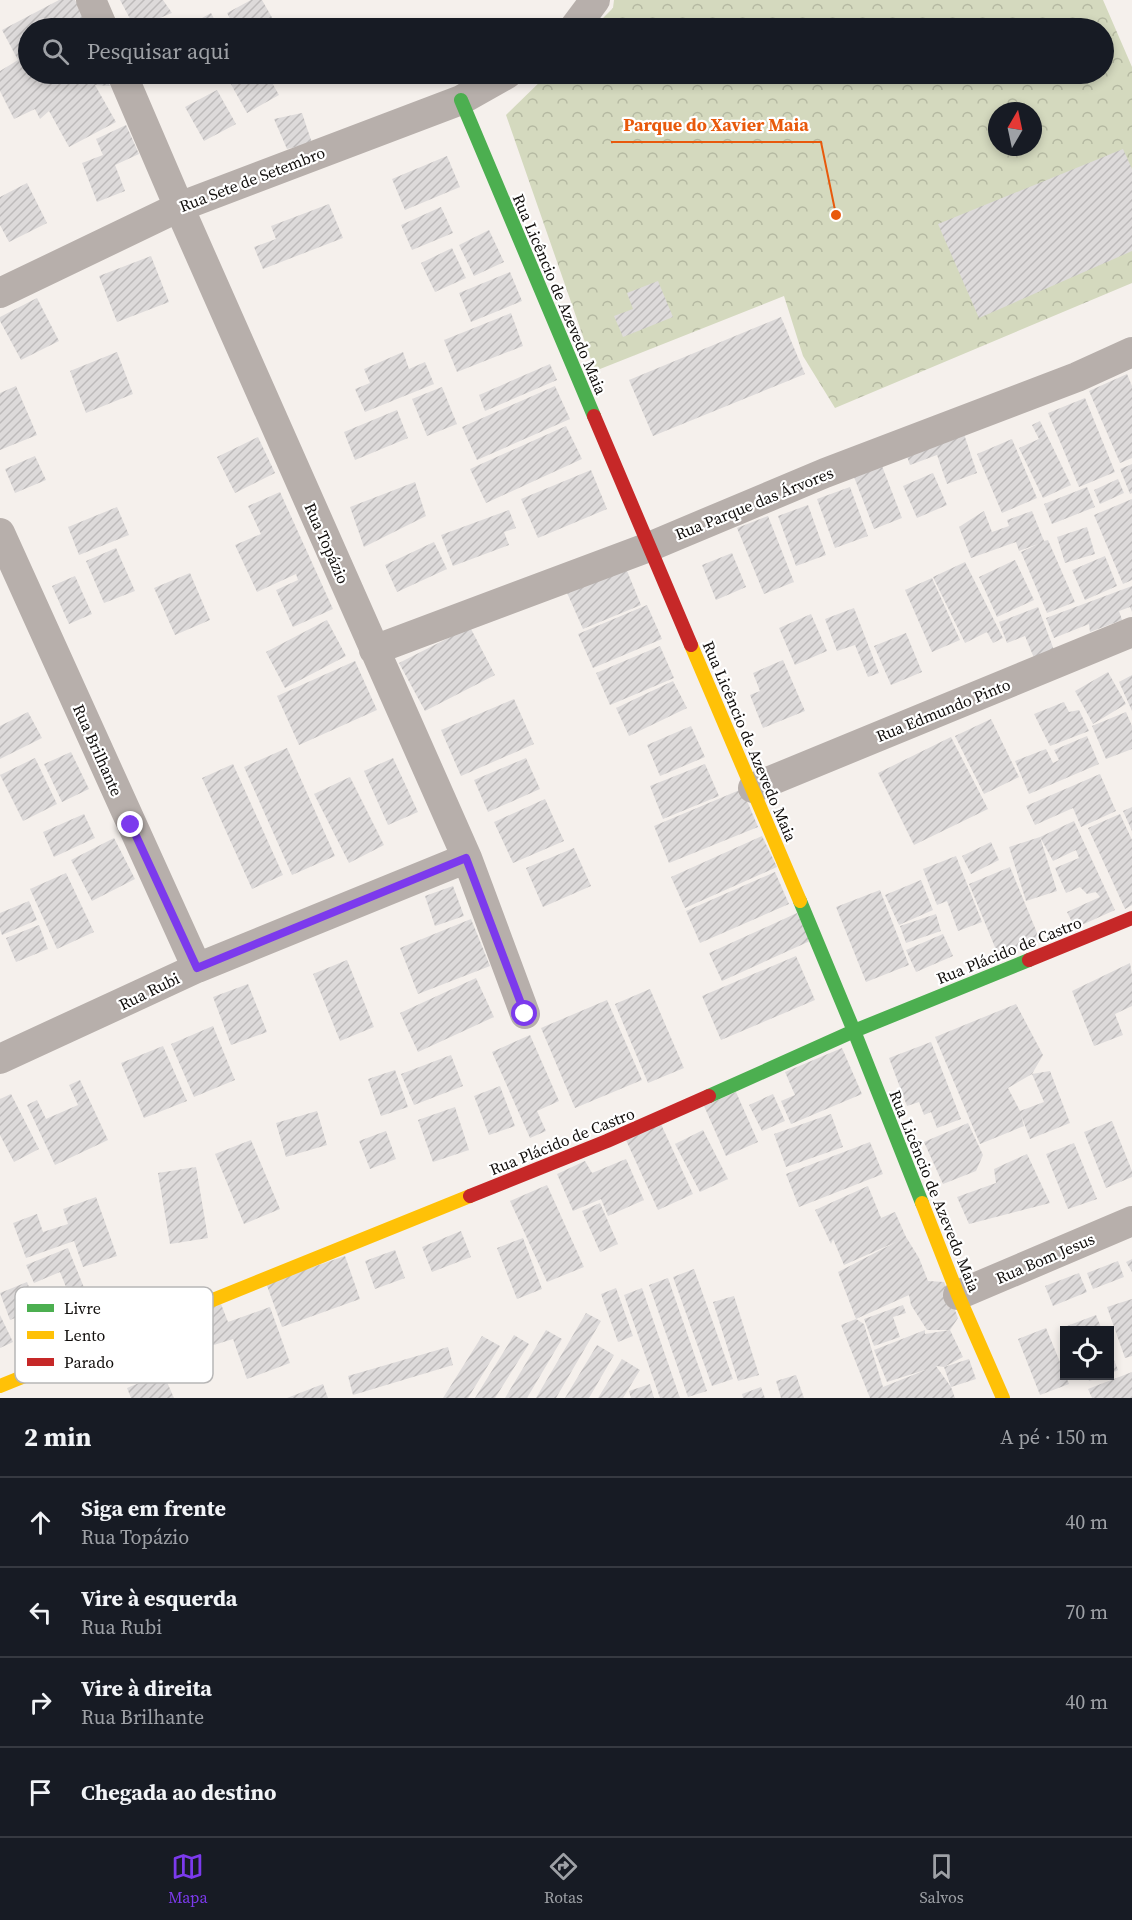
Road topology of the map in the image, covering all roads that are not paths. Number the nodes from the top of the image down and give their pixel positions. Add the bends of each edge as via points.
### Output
1 (91, 0) edge
2 (595, 0) edge
3 (99, 18) edge
4 (582, 18) edge
5 (126, 84) edge
6 (489, 84) edge
7 (461, 100) junction
8 (179, 207) junction
9 (0, 293) edge
10 (1132, 352) edge
11 (0, 533) edge
12 (649, 547) junction
13 (1132, 632) edge
14 (374, 650) junction
15 (753, 788) junction
16 (466, 858) junction
17 (1132, 918) edge
18 (197, 968) junction
19 (525, 1014) dead end
20 (854, 1031) junction
21 (0, 1059) edge
22 (1132, 1221) edge
23 (958, 1295) junction
24 (213, 1300) edge
25 (15, 1380) edge
26 (0, 1386) edge
27 (1003, 1398) edge

1 - 3 street
2 - 4 street
5 - 8 street, Rua Topázio
6 - 7 street, Rua Sete de Setembro
7 - 8 street, Rua Sete de Setembro
7 - 12 street, Rua Licêncio de Azevedo Maia
8 - 9 street, Rua Sete de Setembro
8 - 14 street, Rua Topázio
10 - 12 street, Rua Parque das Árvores
11 - 18 street, Rua Brilhante
12 - 14 street, Rua Parque das Árvores
12 - 15 street, Rua Licêncio de Azevedo Maia
13 - 15 street, Rua Edmundo Pinto
14 - 16 street, Rua Topázio
15 - 20 street, Rua Licêncio de Azevedo Maia
16 - 18 street, Rua Rubi
16 - 19 street, Rua Topázio
17 - 20 street, Rua Plácido de Castro
18 - 21 street, Rua Rubi
20 - 23 street, Rua Licêncio de Azevedo Maia
20 - 24 street, Rua Plácido de Castro via 607,1141
22 - 23 street, Rua Bom Jesus
23 - 27 street, Rua Licêncio de Azevedo Maia
25 - 26 street, Rua Plácido de Castro

